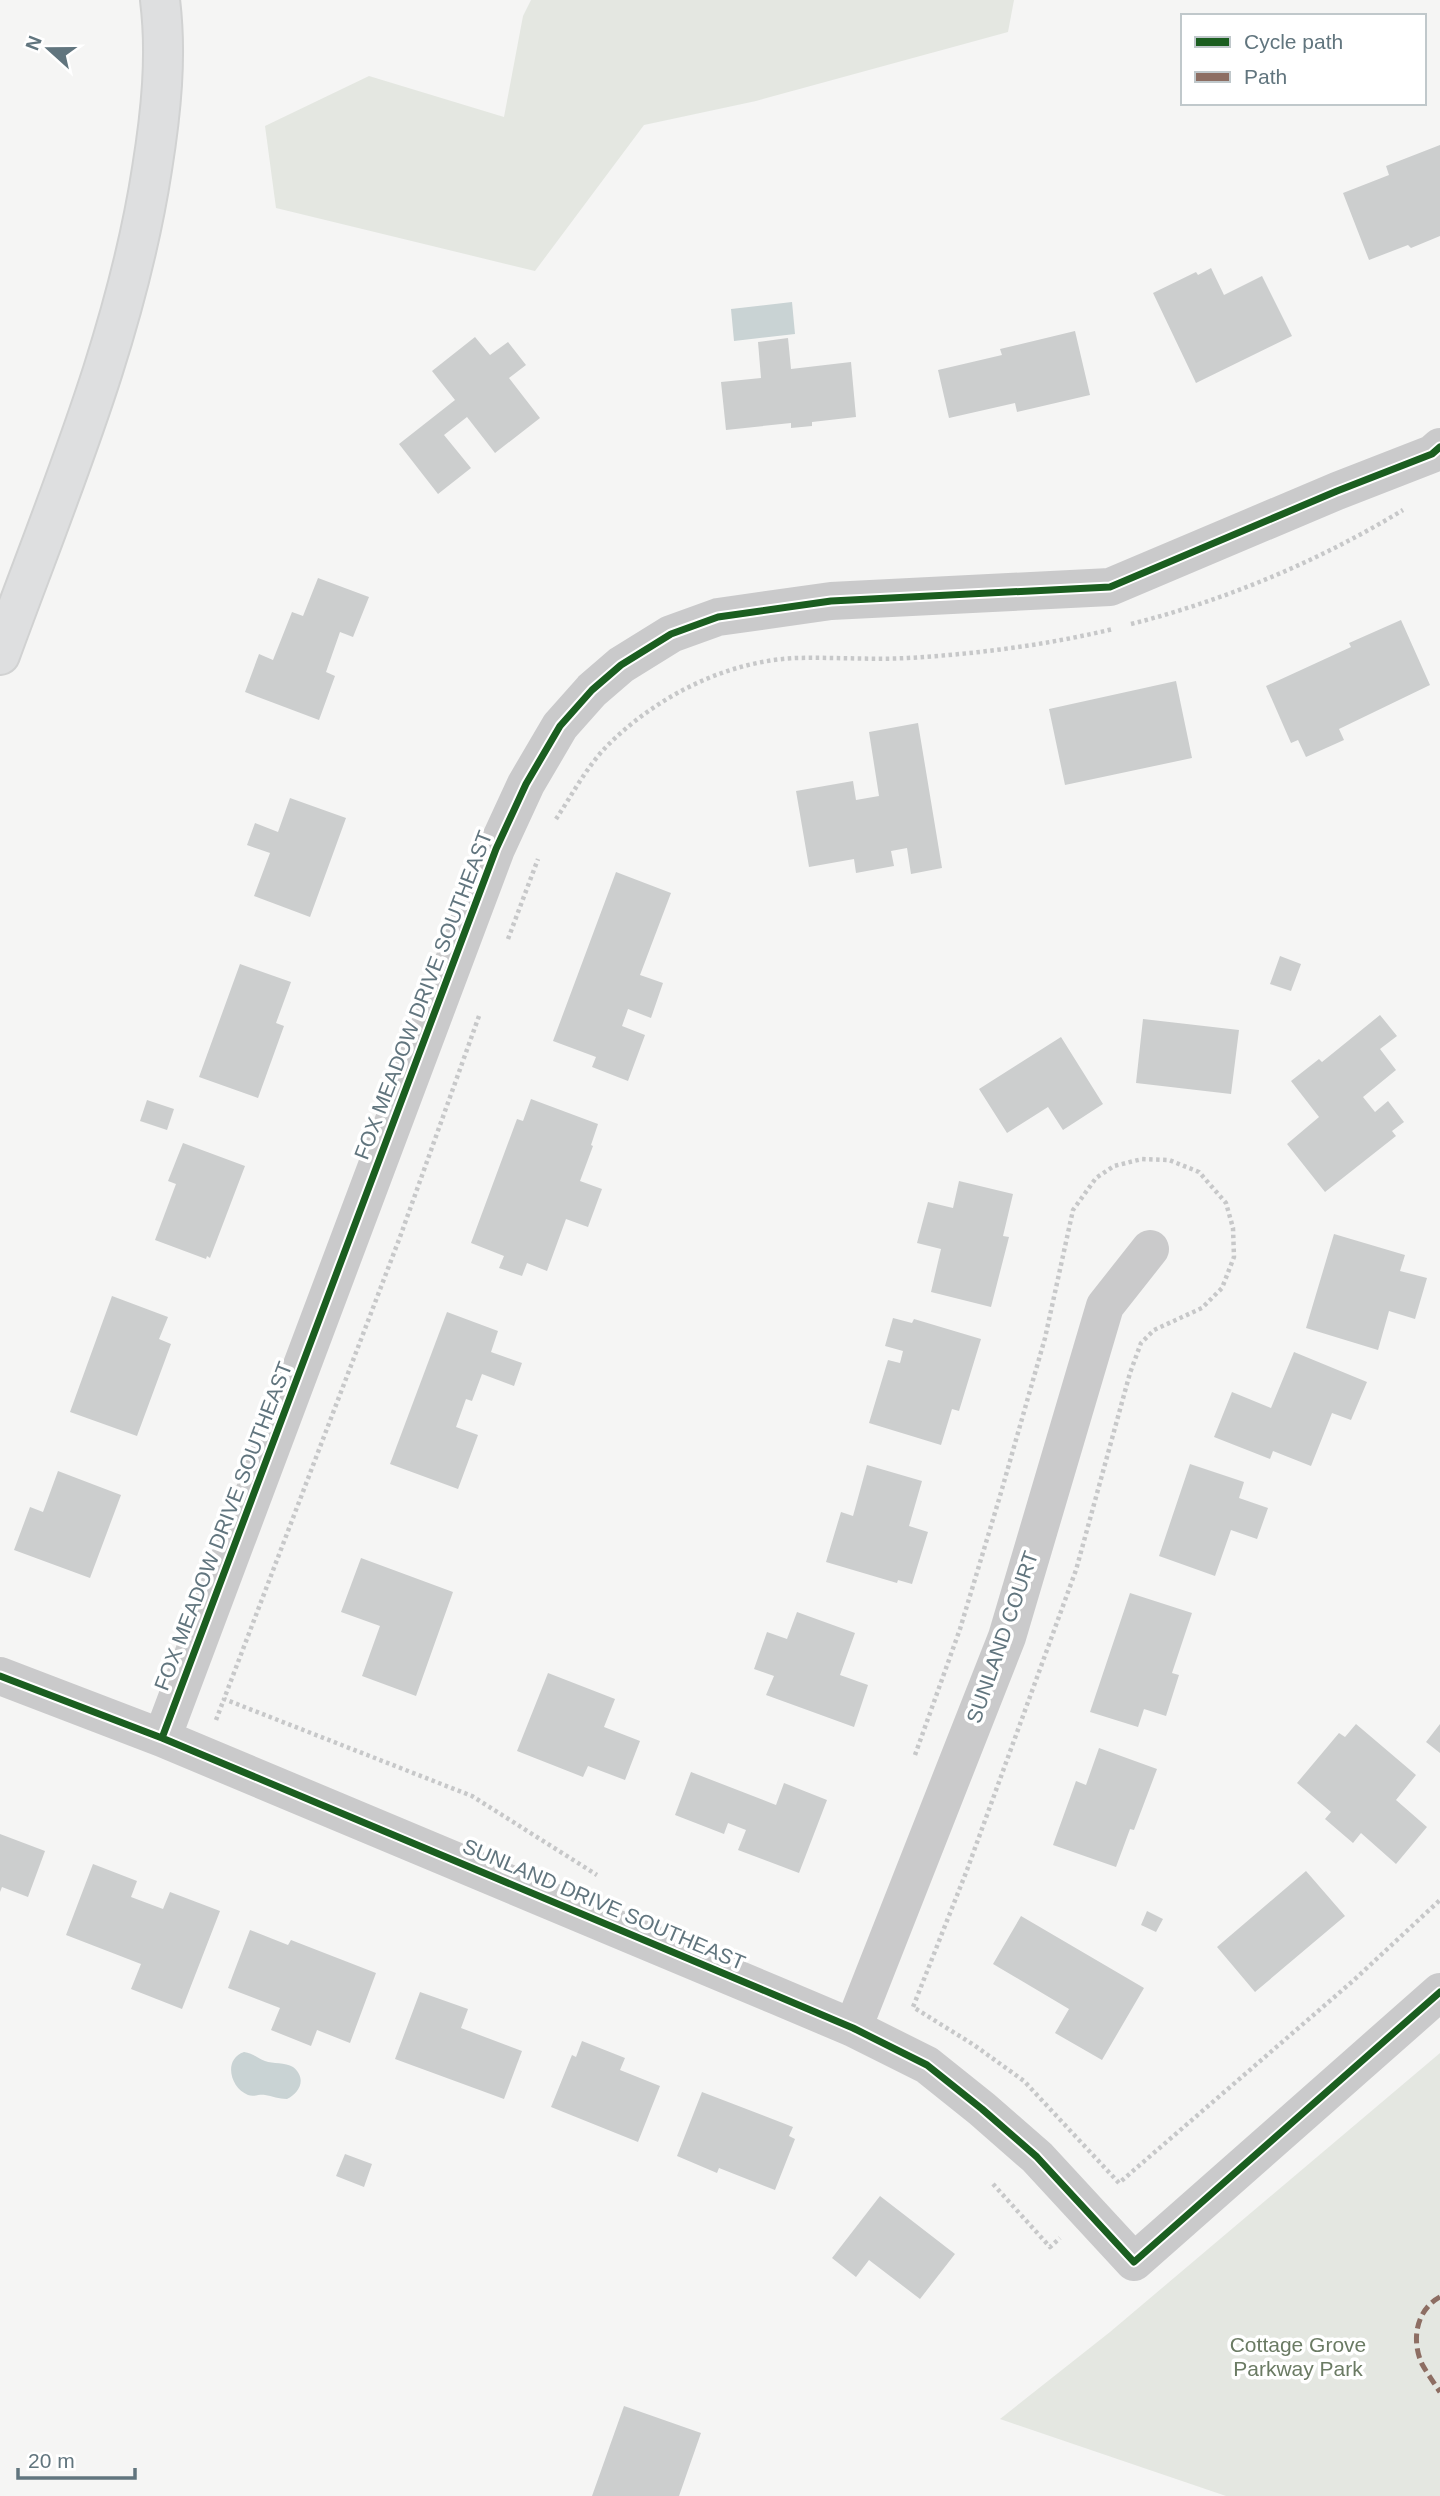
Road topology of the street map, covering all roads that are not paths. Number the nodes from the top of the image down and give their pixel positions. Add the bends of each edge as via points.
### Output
1 (160, 0) edge
2 (1440, 447) edge
3 (0, 655) edge
4 (1150, 1249) dead end
5 (0, 1676) edge
6 (162, 1738) junction
7 (1440, 1992) edge
8 (853, 2028) junction

1 - 3 main road via 164,33 160,122 131,275 99,386
2 - 6 street, FOX MEADOW DRIVE SOUTHEAST via 1110,587 831,601 718,617 671,634 621,665 592,690 560,726 496,849
4 - 8 street, SUNLAND COURT via 1105,1306 1007,1637
5 - 6 street, SUNLAND DRIVE SOUTHEAST
6 - 8 street, SUNLAND DRIVE SOUTHEAST
7 - 8 street, SUNLAND DRIVE SOUTHEAST via 1134,2262 1037,2157 982,2109 927,2065

